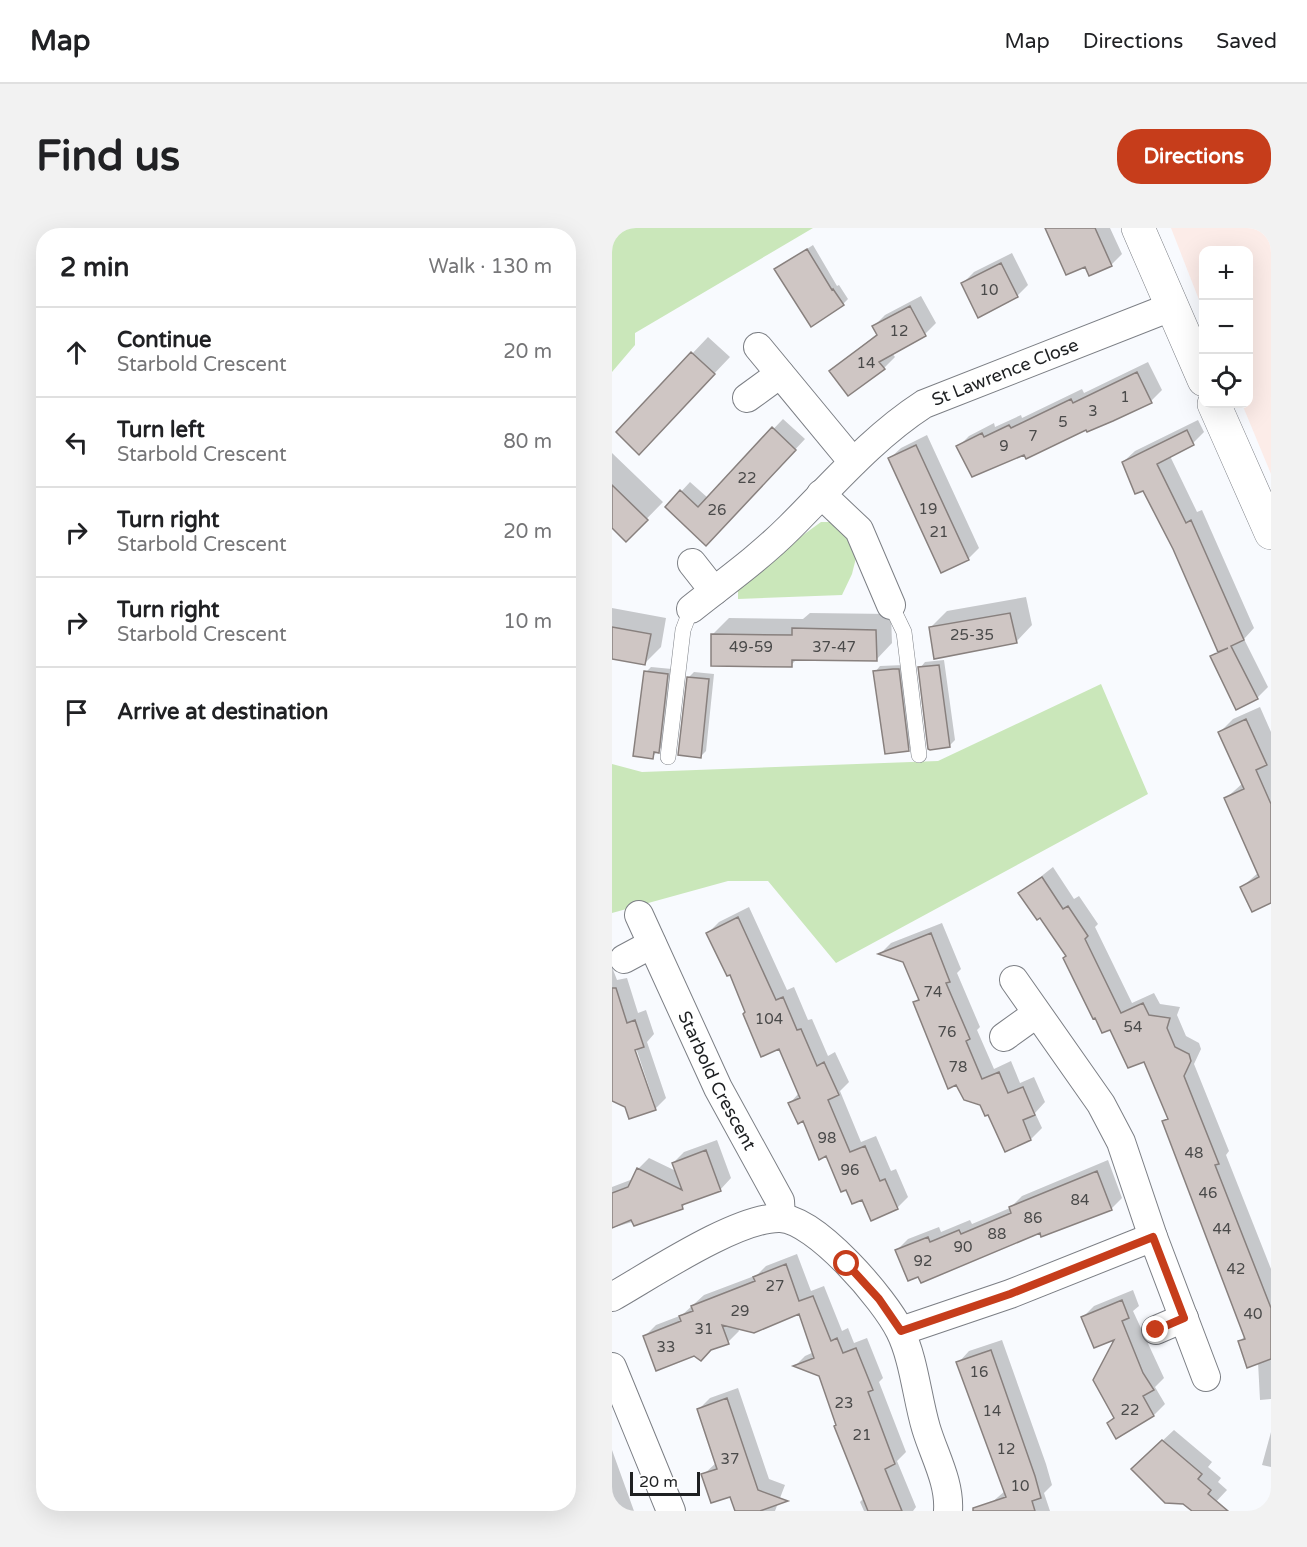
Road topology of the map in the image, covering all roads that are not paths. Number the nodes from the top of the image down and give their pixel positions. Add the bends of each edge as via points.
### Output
1 (1138, 228) edge
2 (1171, 307) junction
3 (759, 347) dead end
4 (1199, 371) edge
5 (780, 374) junction
6 (747, 398) dead end
7 (1216, 408) edge
8 (853, 462) junction
9 (821, 494) junction
10 (1271, 533) edge
11 (692, 563) dead end
12 (714, 591) junction
13 (891, 605) joint
14 (691, 609) joint
15 (919, 755) dead end
16 (668, 757) dead end
17 (639, 915) dead end
18 (652, 944) junction
19 (624, 959) dead end
20 (1014, 980) dead end
21 (1036, 1014) junction
22 (1004, 1037) dead end
23 (781, 1218) junction
24 (1153, 1237) junction
25 (612, 1297) edge
26 (1184, 1318) junction
27 (1156, 1330) dead end
28 (901, 1331) junction
29 (612, 1367) edge
30 (1206, 1377) dead end
31 (671, 1511) edge
32 (948, 1511) edge

1 - 2 main road
2 - 4 main road
2 - 8 street, St Lawrence Close via 924,404
3 - 5 street
5 - 6 street
5 - 8 street
7 - 10 main road
8 - 9 street, St Lawrence Close
9 - 12 street, St Lawrence Close via 746,568
9 - 13 street via 859,530
11 - 12 street
12 - 14 street, St Lawrence Close
13 - 15 lane via 904,632
14 - 16 lane via 683,630
17 - 18 street, Starbold Crescent
18 - 19 street
18 - 23 street, Starbold Crescent via 718,1088 780,1201
20 - 21 street
21 - 22 street
21 - 24 street via 1111,1123
23 - 25 street via 756,1221 732,1230
23 - 28 street via 815,1235 847,1264
24 - 26 street
24 - 28 street via 1010,1294
26 - 27 street
26 - 30 street
28 - 32 street via 926,1428 941,1467
29 - 31 street

